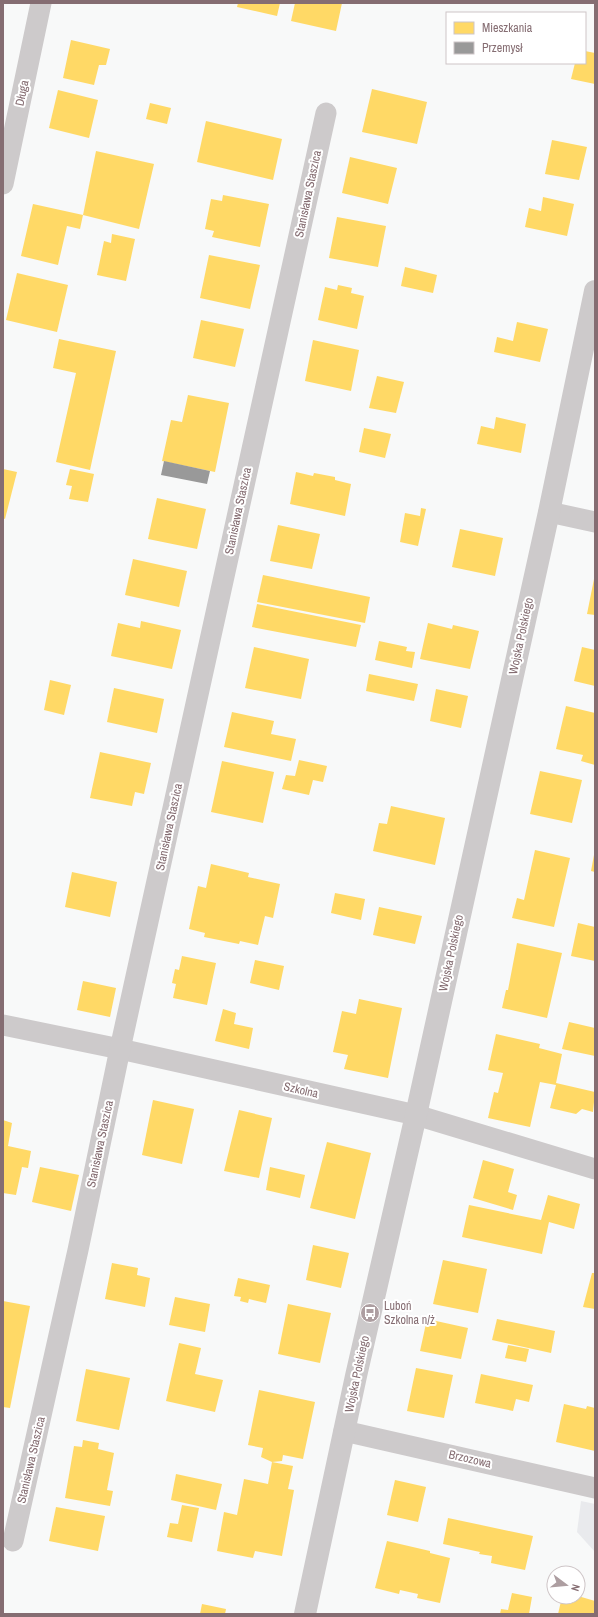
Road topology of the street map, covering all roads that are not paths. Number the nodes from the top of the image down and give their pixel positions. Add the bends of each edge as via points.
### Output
1 (41, 3) edge
2 (326, 113) dead end
3 (3, 184) edge
4 (595, 291) edge
5 (549, 512) junction
6 (595, 522) edge
7 (3, 1025) edge
8 (120, 1049) junction
9 (416, 1115) junction
10 (595, 1169) edge
11 (344, 1431) junction
12 (595, 1488) edge
13 (13, 1541) dead end
14 (305, 1614) edge

1 - 3 street, Długa
2 - 8 street, Stanisława Staszica
4 - 5 street, Wojska Polskiego
5 - 6 street
5 - 9 street, Wojska Polskiego
7 - 8 street, Szkolna
8 - 9 street, Szkolna
8 - 13 street, Stanisława Staszica
9 - 10 street, Szkolna
9 - 11 street, Wojska Polskiego
11 - 12 street, Brzozowa
11 - 14 street, Wojska Polskiego

